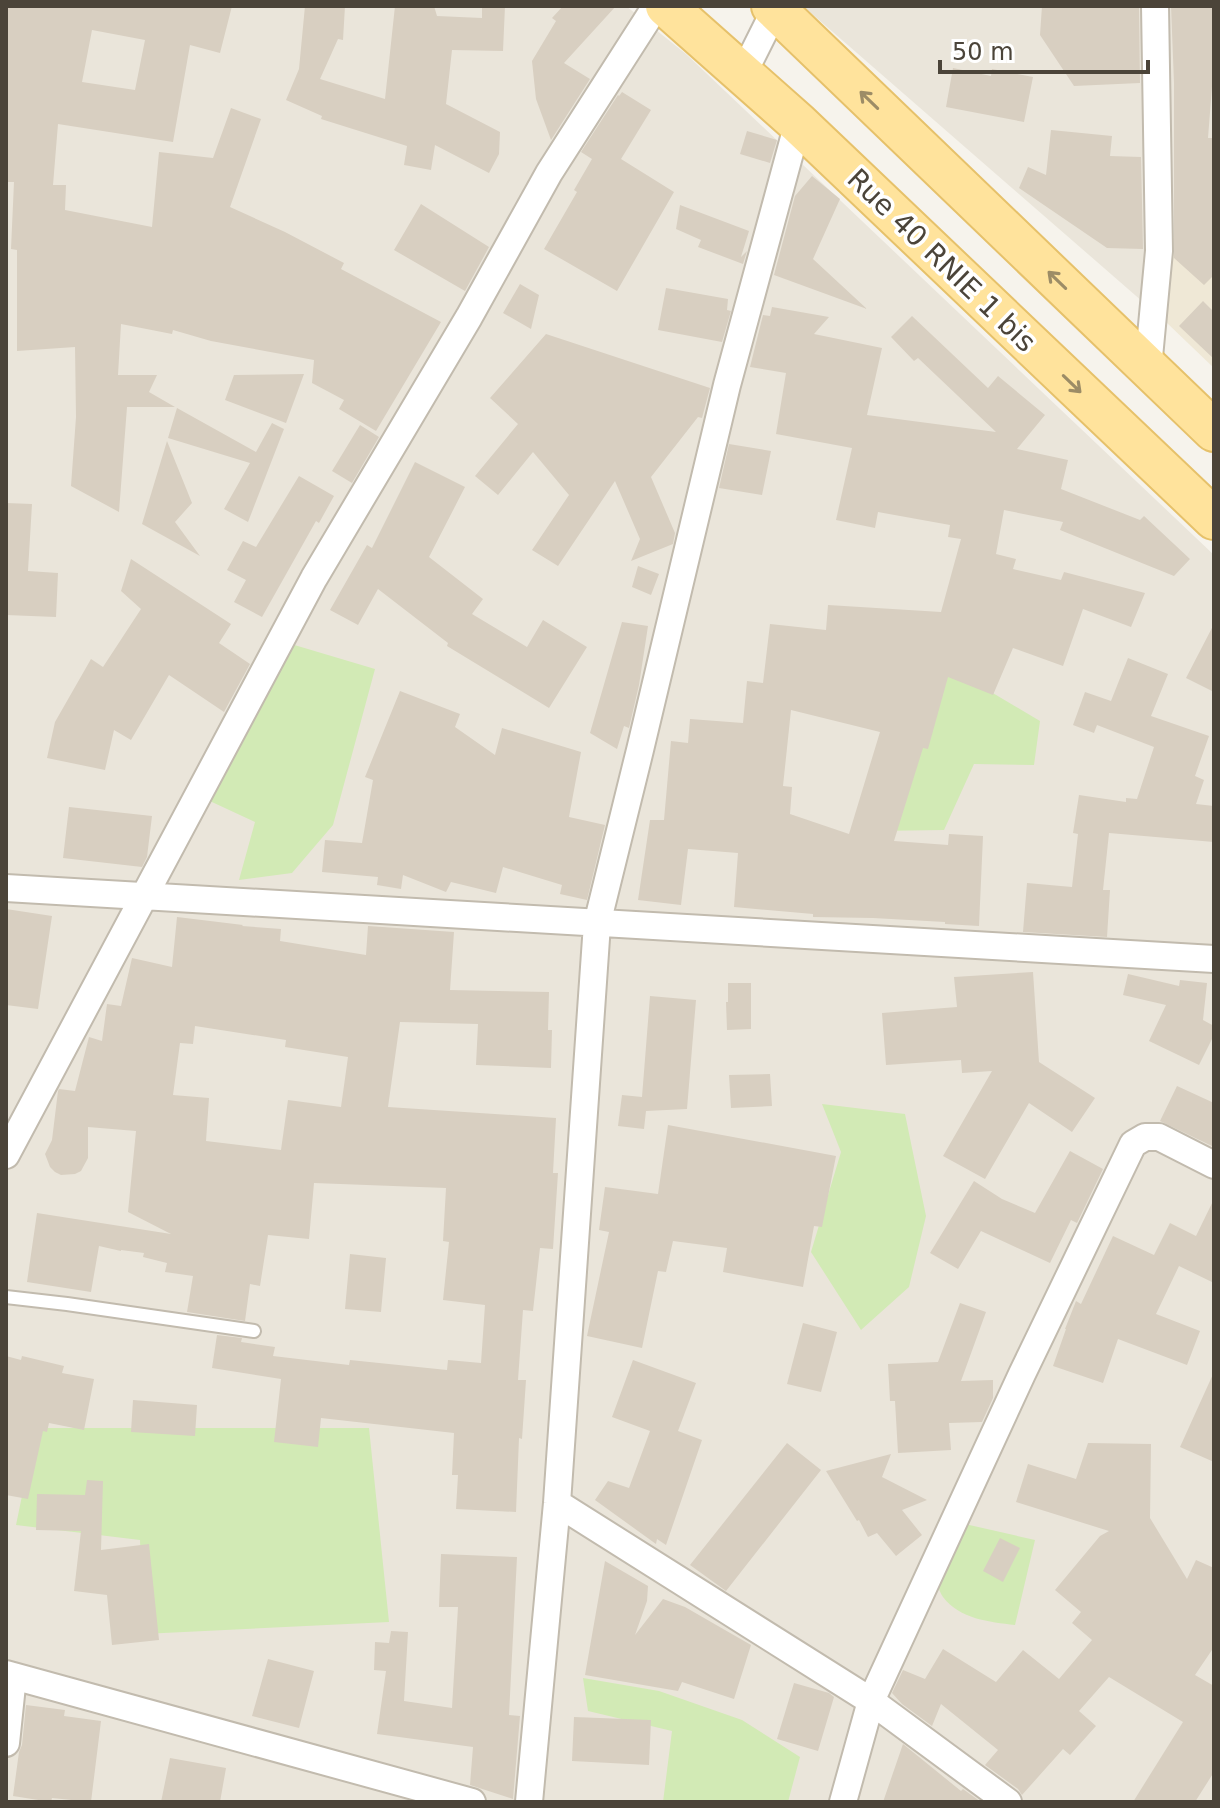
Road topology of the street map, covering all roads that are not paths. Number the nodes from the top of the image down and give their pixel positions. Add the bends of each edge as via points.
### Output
1 (656, 6) edge
2 (666, 6) edge
3 (1155, 6) edge
4 (775, 7) edge
5 (743, 74) junction
6 (798, 123) junction
7 (1148, 368) junction
8 (1214, 431) edge
9 (1214, 519) edge
10 (6, 888) edge
11 (145, 898) junction
12 (597, 924) junction
13 (1214, 959) edge
14 (6, 1155) edge
15 (1214, 1165) edge
16 (6, 1297) edge
17 (254, 1331) dead end
18 (557, 1503) junction
19 (10, 1675) edge
20 (871, 1701) junction
21 (6, 1743) edge
22 (472, 1802) edge
23 (529, 1802) edge
24 (843, 1802) edge
25 (1008, 1802) edge

1 - 11 street via 549,173 314,578
2 - 5 main road, Rue 40 RNIE 1 bis
3 - 7 street via 1159,251
4 - 5 street
7 -> 4 main road
5 - 6 main road, Rue 40 RNIE 1 bis
6 -> 9 main road, Rue 40 RNIE 1 bis
6 - 12 street via 727,385
7 - 8 main road
10 - 11 street
11 - 12 street
11 - 14 street
12 - 13 street
12 - 18 street
15 - 20 street via 1159,1137 1133,1144
16 - 17 lane
18 - 20 street
18 - 23 street
19 - 21 street
19 - 22 street
20 - 24 street
20 - 25 street

